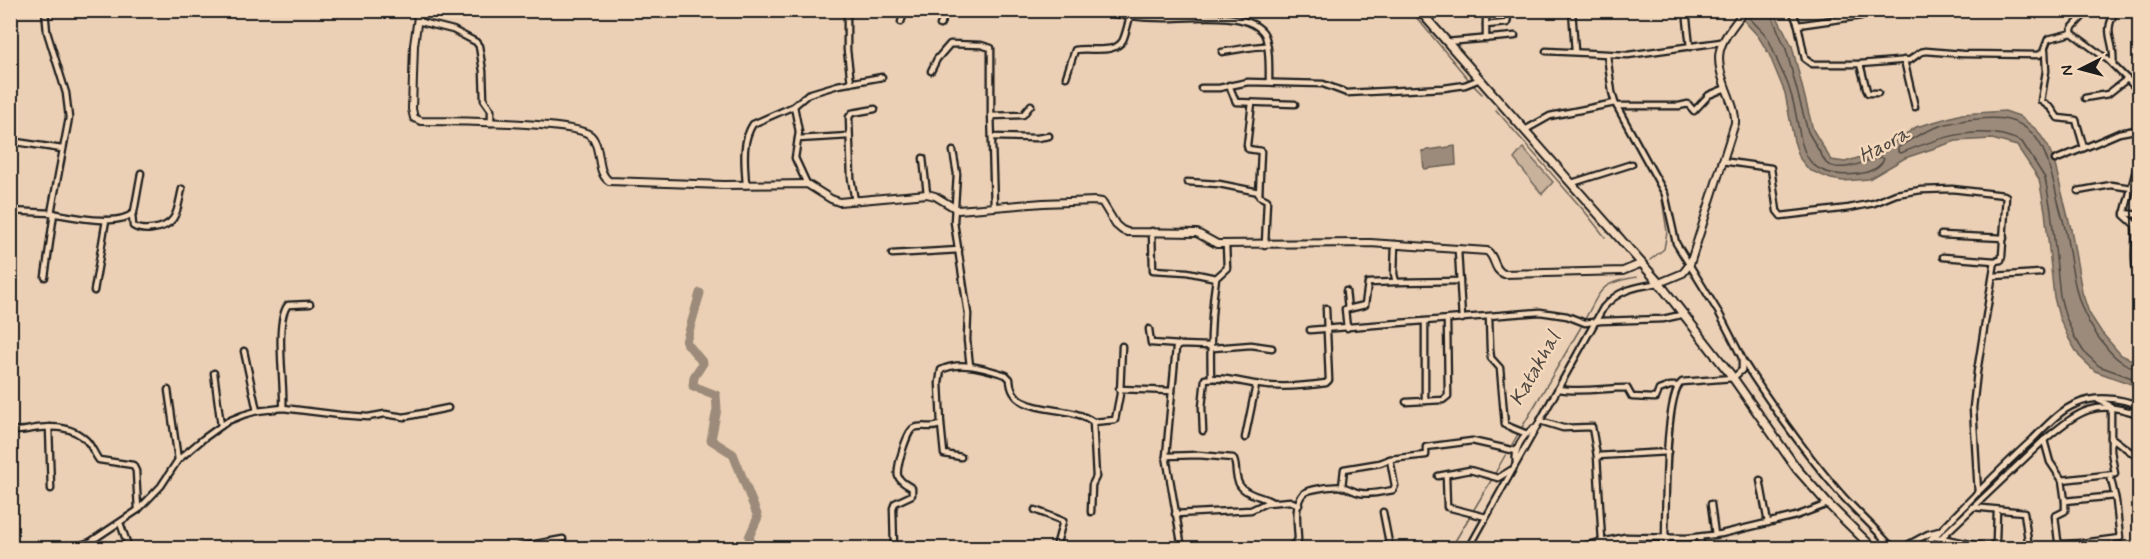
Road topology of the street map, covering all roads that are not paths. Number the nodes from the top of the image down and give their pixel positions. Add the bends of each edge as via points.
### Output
1 (45, 10) edge
2 (412, 10) edge
3 (847, 10) edge
4 (905, 10) edge
5 (948, 10) edge
6 (1096, 10) edge
7 (1213, 10) edge
8 (1419, 10) edge
9 (1486, 10) edge
10 (1509, 10) edge
11 (1572, 10) edge
12 (1686, 10) edge
13 (1745, 10) edge
14 (1792, 10) edge
15 (2089, 10) edge
16 (2116, 10) edge
17 (1130, 16) junction
18 (1861, 16) dead end
19 (418, 17) junction
20 (1214, 17) junction
21 (901, 22) dead end
22 (940, 25) dead end
23 (1486, 25) junction
24 (1798, 25) junction
25 (2072, 33) junction
26 (1515, 36) dead end
27 (1486, 39) junction
28 (1721, 42) junction
29 (1446, 43) junction
30 (1267, 46) junction
31 (1690, 46) junction
32 (2044, 49) junction
33 (1546, 51) dead end
34 (1575, 51) junction
35 (1222, 52) dead end
36 (1607, 55) junction
37 (1904, 60) junction
38 (1860, 64) junction
39 (2113, 65) junction
40 (931, 71) dead end
41 (882, 77) dead end
42 (1066, 77) dead end
43 (2127, 79) junction
44 (1480, 80) junction
45 (851, 82) junction
46 (1269, 82) junction
47 (1229, 85) junction
48 (1201, 88) dead end
49 (1726, 88) junction
50 (2139, 92) edge
51 (1878, 93) dead end
52 (2085, 98) dead end
53 (1252, 103) junction
54 (1295, 104) dead end
55 (1616, 104) junction
56 (1031, 105) dead end
57 (794, 106) junction
58 (1915, 107) dead end
59 (876, 109) dead end
60 (991, 116) junction
61 (491, 123) junction
62 (2139, 129) edge
63 (1525, 130) junction
64 (849, 136) junction
65 (1049, 136) dead end
66 (992, 137) junction
67 (798, 139) junction
68 (10, 141) edge
69 (2084, 148) junction
70 (62, 149) junction
71 (953, 151) dead end
72 (2139, 155) edge
73 (924, 158) dead end
74 (2055, 160) dead end
75 (1722, 161) junction
76 (1632, 164) dead end
77 (2139, 165) edge
78 (141, 173) dead end
79 (1187, 182) dead end
80 (1572, 183) junction
81 (807, 184) junction
82 (746, 185) junction
83 (2132, 188) junction
84 (182, 189) dead end
85 (2078, 191) dead end
86 (1259, 192) junction
87 (927, 194) junction
88 (855, 201) junction
89 (993, 206) junction
90 (955, 210) junction
91 (10, 211) edge
92 (53, 213) junction
93 (2124, 213) junction
94 (132, 214) junction
95 (2139, 215) edge
96 (106, 220) junction
97 (1152, 231) junction
98 (1941, 235) dead end
99 (2004, 238) junction
100 (1226, 244) junction
101 (1395, 244) junction
102 (1264, 245) junction
103 (959, 250) junction
104 (1458, 250) junction
105 (892, 254) dead end
106 (1943, 257) dead end
107 (1995, 261) junction
108 (1640, 264) junction
109 (1690, 264) junction
110 (2040, 273) dead end
111 (1994, 276) junction
112 (45, 277) dead end
113 (2139, 277) edge
114 (1215, 278) junction
115 (1460, 280) junction
116 (1396, 282) junction
117 (1659, 284) junction
118 (94, 291) dead end
119 (1346, 291) dead end
120 (310, 304) dead end
121 (1326, 308) dead end
122 (1348, 309) junction
123 (1684, 314) junction
124 (1489, 317) junction
125 (1462, 319) junction
126 (1447, 321) junction
127 (1595, 321) junction
128 (1425, 323) junction
129 (1347, 328) junction
130 (1149, 329) dead end
131 (1327, 329) junction
132 (1310, 330) dead end
133 (1180, 345) junction
134 (1122, 346) dead end
135 (1210, 346) junction
136 (1272, 348) dead end
137 (244, 351) dead end
138 (1742, 358) junction
139 (969, 366) junction
140 (214, 373) dead end
141 (1211, 378) junction
142 (1733, 378) junction
143 (1256, 384) junction
144 (1677, 386) junction
145 (1119, 388) junction
146 (1558, 389) junction
147 (168, 390) dead end
148 (1172, 391) junction
149 (2096, 399) junction
150 (1425, 401) junction
151 (1406, 402) dead end
152 (2139, 406) edge
153 (283, 408) junction
154 (448, 408) dead end
155 (2111, 408) junction
156 (257, 411) junction
157 (2139, 415) edge
158 (1540, 421) junction
159 (1093, 422) junction
160 (941, 424) junction
161 (221, 426) junction
162 (49, 427) junction
163 (1536, 427) junction
164 (10, 429) edge
165 (1203, 431) dead end
166 (1527, 434) junction
167 (2111, 437) junction
168 (1245, 438) dead end
169 (2044, 440) junction
170 (1515, 449) junction
171 (1668, 452) junction
172 (1166, 456) junction
173 (1597, 456) junction
174 (961, 457) dead end
175 (1390, 459) junction
176 (2139, 459) edge
177 (178, 460) junction
178 (1515, 466) junction
179 (1446, 475) junction
180 (2110, 475) junction
181 (1438, 476) dead end
182 (1760, 480) dead end
183 (2062, 480) junction
184 (1342, 487) junction
185 (51, 489) dead end
186 (1978, 493) junction
187 (2115, 496) junction
188 (2065, 501) junction
189 (1272, 502) junction
190 (1712, 504) dead end
191 (1828, 504) junction
192 (1299, 506) junction
193 (1965, 506) junction
194 (1972, 507) junction
195 (138, 510) junction
196 (1035, 510) dead end
197 (1997, 510) junction
198 (1091, 512) dead end
199 (1383, 512) dead end
200 (1175, 514) junction
201 (1486, 517) junction
202 (120, 523) junction
203 (1768, 523) junction
204 (1939, 531) junction
205 (1715, 535) junction
206 (1625, 537) junction
207 (1666, 537) junction
208 (1700, 537) junction
209 (1934, 537) junction
210 (1941, 538) junction
211 (563, 539) dead end
212 (1602, 541) junction
213 (2082, 546) edge
214 (71, 549) edge
215 (129, 549) edge
216 (514, 549) edge
217 (894, 549) edge
218 (1061, 549) edge
219 (1182, 549) edge
220 (1288, 549) edge
221 (1390, 549) edge
222 (1469, 549) edge
223 (1574, 549) edge
224 (1625, 549) edge
225 (1667, 549) edge
226 (1701, 549) edge
227 (1873, 549) edge
228 (1896, 549) edge
229 (1902, 549) edge
230 (1919, 549) edge
231 (2029, 549) edge

1 - 70 street via 69,118
2 - 19 street
3 - 45 street
4 - 21 street
5 - 22 street
6 - 17 street
7 - 20 street
8 - 29 main road
9 - 23 street
10 - 23 street via 1507,23
11 - 34 street
12 - 31 street
13 - 28 street
14 - 24 street
15 - 25 street
16 - 39 street via 2108,28
17 - 20 street
17 - 42 street via 1119,45 1075,50
18 - 24 street
19 - 61 street via 421,22 453,30 479,46 484,100 491,110
19 - 61 street via 414,118
20 - 30 street via 1239,19 1254,26 1262,31
23 - 27 street
24 - 38 street via 1805,60 1809,63
25 - 32 street via 2048,39
25 - 39 street
26 - 27 street
27 - 29 street
28 - 31 street
28 - 49 street via 1719,65
29 - 44 main road
30 - 35 street
30 - 46 street
31 - 36 street
32 - 37 street via 2038,55 1926,51
32 - 69 street via 2042,101 2058,118 2076,120
33 - 34 street
34 - 36 street
36 - 55 street
37 - 38 street
37 - 58 street
38 - 51 street via 1868,93
39 - 43 street
40 - 60 street via 950,44 989,46 993,57
41 - 45 street
43 - 50 street
43 - 52 street via 2108,94
44 - 46 street via 1444,88 1347,93 1323,84
44 - 63 main road
45 - 57 street via 808,94
46 - 47 street
47 - 48 street
47 - 53 street via 1236,102
49 - 55 street via 1709,95 1695,111 1688,104
49 - 75 street via 1736,117
53 - 54 street
53 - 86 street via 1247,145 1248,149 1261,151
55 - 63 street via 1550,116
55 - 109 street via 1665,194 1673,237
56 - 60 street via 1023,115
57 - 67 street
57 - 82 street via 761,119 749,130 745,147
59 - 64 street via 849,114
60 - 66 street
61 - 82 street via 583,131 595,141 603,173 609,181
62 - 69 street
63 - 80 main road
64 - 67 street
64 - 88 street
65 - 66 street
66 - 89 street
67 - 81 street via 795,158
68 - 70 street
69 - 74 street
70 - 92 street
71 - 90 street via 957,174
72 - 77 street
73 - 87 street
75 - 99 street via 1771,168 1781,216 1849,208 1921,190 2004,195
75 - 109 street
76 - 80 street
77 - 83 street
78 - 94 street
79 - 86 street
80 - 108 main road
81 - 82 street
81 - 88 street via 839,202
83 - 85 street via 2111,184
83 - 93 street
84 - 94 street via 169,225 139,230 133,226
86 - 102 street via 1259,197 1267,201
87 - 88 street
87 - 90 street
89 - 90 street
89 - 97 street via 1102,202 1122,230
90 - 103 street
91 - 92 street
92 - 96 street
92 - 112 street
93 - 95 street
93 - 113 street via 2124,218 2135,225 2133,255
94 - 96 street via 124,219
96 - 118 street
97 - 100 street via 1197,233 1217,244
97 - 114 street via 1154,270
98 - 99 street
99 - 107 street via 2001,260
100 - 102 street
100 - 114 street via 1227,268
101 - 102 street
101 - 104 street
101 - 116 street
103 - 105 street
103 - 139 street via 968,314
104 - 108 street via 1487,251 1503,274 1623,271
104 - 115 street
106 - 107 street
107 - 111 street
108 - 117 main road
109 - 117 street via 1683,273
109 - 138 street
110 - 111 street
111 - 186 street via 1973,408
114 - 135 street
115 - 116 street
115 - 125 street
116 - 122 street via 1368,284 1365,305
117 - 123 main road
117 - 127 street via 1617,294
119 - 122 street
120 - 153 street via 288,305 285,309 281,346
121 - 131 street
122 - 129 street
123 - 127 street via 1663,319
123 - 142 main road
124 - 125 street
124 - 127 street via 1540,312 1585,323
124 - 166 street via 1491,358 1500,368 1505,425
125 - 126 street
126 - 128 street
126 - 150 street via 1448,396
127 - 146 street
128 - 129 street
128 - 150 street
129 - 131 street
130 - 133 street via 1151,343
131 - 132 street
131 - 143 street via 1330,369 1326,383 1291,387
133 - 135 street
133 - 148 street via 1176,348
134 - 145 street
135 - 136 street
135 - 141 street
137 - 156 street
138 - 142 street via 1742,370
138 - 228 street via 1821,470
139 - 159 street via 1006,375 1013,392 1028,405 1084,414
139 - 160 street via 941,370
140 - 161 street
141 - 143 street
141 - 165 street via 1203,386
142 - 144 street via 1682,382
142 - 191 main road via 1797,469
143 - 168 street
144 - 146 street via 1659,390 1656,398 1632,397 1627,388 1582,392
144 - 171 street via 1670,415
145 - 148 street
145 - 159 street via 1115,420
146 - 158 street
147 - 177 street
148 - 172 street
149 - 152 street
149 - 155 street
149 - 186 street via 2067,408
150 - 151 street
153 - 154 street via 368,417 404,417
153 - 156 street
155 - 157 street
155 - 167 street
155 - 169 street via 2076,414
156 - 161 street
158 - 163 street
158 - 173 street via 1563,428 1592,427
159 - 198 street via 1096,477
160 - 174 street via 945,454
160 - 217 street via 914,428 908,433 897,474 912,488 912,495 893,508
161 - 177 street
162 - 164 street via 18,432
162 - 185 street
162 - 195 street via 75,432 88,442 99,460 133,465
163 - 166 street
163 - 170 street
166 - 170 street
167 - 176 street
167 - 180 street via 2115,472
169 - 183 street via 2050,462
169 - 194 street
170 - 175 street via 1472,441 1426,447 1426,455
170 - 178 street
171 - 173 street
171 - 207 street
172 - 189 street via 1233,458 1239,484 1252,495
172 - 200 street
173 - 212 street
175 - 184 street via 1344,469
175 - 184 street via 1393,490 1360,493
177 - 195 street
178 - 179 street via 1498,478 1470,470
178 - 201 street
179 - 181 street
179 - 201 street via 1447,507
180 - 183 street
180 - 187 street
182 - 203 street
183 - 188 street
184 - 192 street via 1310,490 1303,494
186 - 193 street
187 - 188 street
187 - 213 street via 2121,538
188 - 213 street via 2064,512 2055,516 2058,541
189 - 192 street via 1290,501
189 - 200 street via 1251,510
190 - 205 street
191 - 203 street
191 - 227 main road
192 - 220 street via 1298,540
193 - 194 street
193 - 204 street
194 - 197 street
194 - 210 street
195 - 202 street
196 - 218 street via 1063,521 1057,543
197 - 210 street via 1994,545 1985,547
197 - 231 street via 2024,512
199 - 221 street
200 - 219 street
201 - 222 street
202 - 214 street
202 - 215 street
203 - 205 street
204 - 209 street
204 - 229 street
205 - 208 street
206 - 207 street
206 - 212 street
206 - 224 street
207 - 208 street
207 - 225 street
208 - 226 street
209 - 210 street
209 - 230 street
211 - 216 street
212 - 223 street

